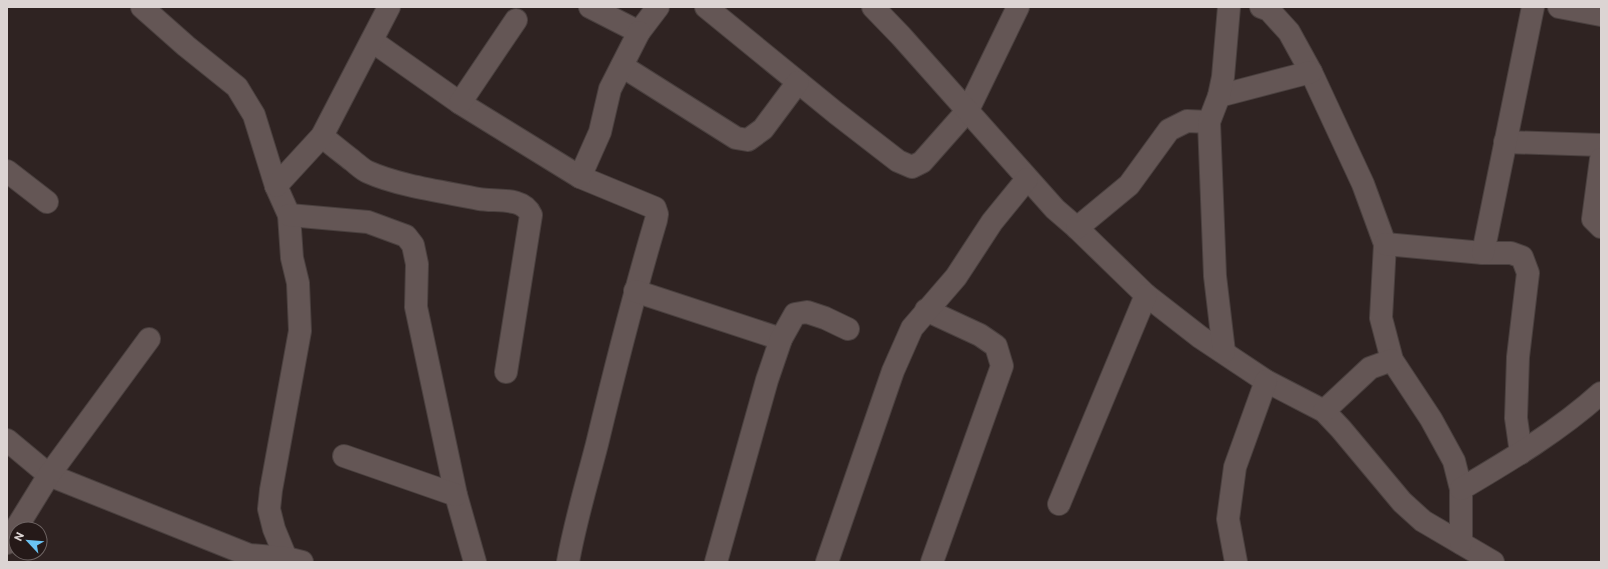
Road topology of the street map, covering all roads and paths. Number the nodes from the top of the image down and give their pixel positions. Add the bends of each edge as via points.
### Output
1 (142, 7) edge
2 (389, 7) edge
3 (590, 7) edge
4 (658, 7) edge
5 (706, 7) edge
6 (873, 7) edge
7 (1018, 7) edge
8 (1229, 7) edge
9 (1261, 7) edge
10 (1533, 7) edge
11 (1559, 7) edge
12 (1601, 15) edge
13 (516, 20) dead end
14 (639, 32) junction
15 (372, 41) junction
16 (622, 66) junction
17 (1311, 72) junction
18 (798, 82) junction
19 (1219, 96) junction
20 (460, 103) junction
21 (968, 110) junction
22 (1210, 122) junction
23 (322, 136) junction
24 (1505, 142) junction
25 (1601, 145) edge
26 (1601, 159) edge
27 (7, 171) edge
28 (580, 177) junction
29 (1027, 179) junction
30 (276, 186) junction
31 (47, 202) dead end
32 (289, 215) junction
33 (1601, 227) edge
34 (1077, 228) junction
35 (1385, 244) junction
36 (1483, 253) junction
37 (635, 291) junction
38 (1146, 294) junction
39 (926, 310) junction
40 (848, 329) dead end
41 (781, 338) junction
42 (149, 339) dead end
43 (1224, 352) junction
44 (1392, 360) junction
45 (506, 372) dead end
46 (1266, 381) junction
47 (1601, 393) edge
48 (1324, 411) junction
49 (7, 440) edge
50 (1521, 454) junction
51 (344, 456) dead end
52 (49, 476) junction
53 (1461, 489) junction
54 (456, 495) junction
55 (1059, 504) dead end
56 (7, 543) edge
57 (1461, 543) junction
58 (253, 559) edge
59 (294, 560) edge
60 (475, 562) edge
61 (568, 562) edge
62 (716, 562) edge
63 (827, 562) edge
64 (932, 562) edge
65 (1236, 562) edge
66 (1493, 562) edge

1 - 30 street via 237,87 254,115
2 - 15 street
3 - 14 street
4 - 14 street
5 - 18 street
6 - 21 street
7 - 21 street
8 - 19 street
9 - 17 street via 1269,10 1289,32
10 - 24 street
11 - 12 street
13 - 20 street
14 - 16 street
15 - 20 street
15 - 23 street
16 - 18 street via 736,138 748,140 763,129
16 - 28 street via 610,89 600,132
17 - 19 street
17 - 35 street via 1363,184
18 - 21 street via 898,161 912,167 922,162
19 - 22 street
20 - 28 street
21 - 29 street
22 - 34 street via 1187,121 1169,130 1129,185
22 - 43 street via 1215,276
23 - 30 street
23 - 45 street via 367,172 434,190 523,204 528,209 531,215
24 - 25 street
24 - 36 street
26 - 33 street via 1592,219
27 - 31 street
28 - 37 street via 655,208 656,220
29 - 34 street via 1054,209
29 - 39 street via 992,222 956,277
30 - 32 street
32 - 54 street via 368,222 406,236 413,245 417,264 416,308
32 - 59 street via 292,258 298,283 300,331 269,509 274,529
34 - 38 street
35 - 36 street
35 - 44 street via 1381,318
36 - 50 street via 1511,253 1522,257 1528,273 1518,356 1516,418
37 - 41 street
37 - 61 street via 573,531
38 - 43 street via 1200,337
38 - 55 street
39 - 63 street via 912,328 893,371
39 - 64 street via 980,335 996,346 1002,366
40 - 41 street via 807,312 795,314
41 - 62 street
42 - 52 street
43 - 46 street
44 - 48 street via 1370,368
44 - 53 street via 1431,419 1454,461
46 - 48 street
46 - 65 street via 1235,467 1228,519
47 - 50 street via 1579,413
48 - 57 street via 1402,502 1423,521
49 - 52 street
50 - 53 street
51 - 54 street
52 - 56 street
52 - 58 street
53 - 57 street
54 - 60 street
57 - 66 street
58 - 59 street

